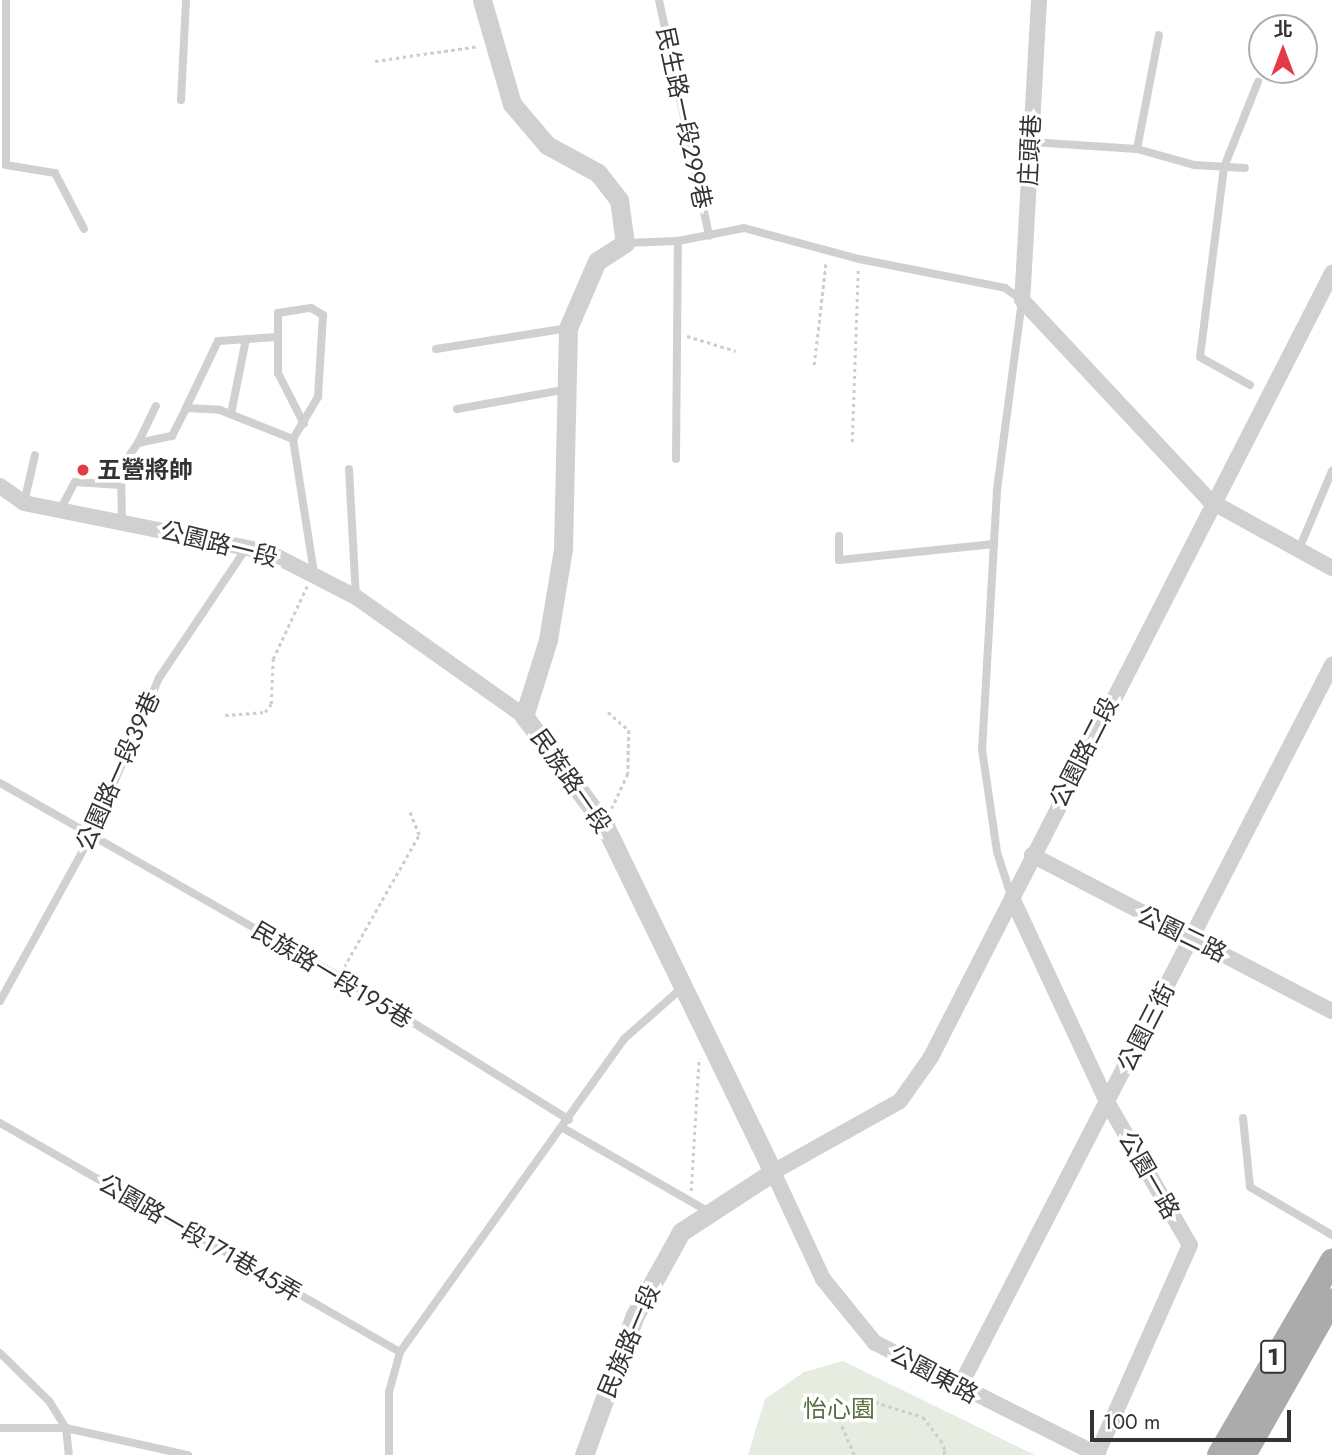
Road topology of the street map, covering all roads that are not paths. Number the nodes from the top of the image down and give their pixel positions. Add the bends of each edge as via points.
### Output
1 (6, 0) edge
2 (186, 0) edge
3 (482, 0) edge
4 (659, 0) edge
5 (1039, 0) edge
6 (1158, 35) dead end
7 (1257, 84) edge
8 (181, 100) dead end
9 (1031, 142) junction
10 (1137, 149) junction
11 (1224, 167) junction
12 (1245, 168) dead end
13 (84, 229) dead end
14 (709, 236) junction
15 (678, 242) junction
16 (625, 243) junction
17 (1332, 273) edge
18 (1022, 300) junction
19 (568, 328) junction
20 (278, 337) junction
21 (246, 339) junction
22 (436, 349) dead end
23 (1250, 385) dead end
24 (563, 390) junction
25 (156, 406) dead end
26 (186, 408) junction
27 (457, 409) dead end
28 (231, 414) junction
29 (304, 424) junction
30 (293, 439) junction
31 (138, 443) junction
32 (35, 455) dead end
33 (676, 459) dead end
34 (349, 469) dead end
35 (1332, 471) edge
36 (121, 485) junction
37 (0, 486) edge
38 (1210, 501) junction
39 (24, 503) junction
40 (60, 510) junction
41 (122, 522) junction
42 (839, 536) dead end
43 (994, 544) junction
44 (247, 547) junction
45 (1299, 549) junction
46 (1332, 568) edge
47 (314, 573) junction
48 (356, 597) junction
49 (1332, 665) edge
50 (524, 716) junction
51 (0, 783) edge
52 (91, 836) junction
53 (1032, 855) junction
54 (1012, 898) junction
55 (1191, 939) junction
56 (684, 986) junction
57 (0, 1001) edge
58 (1331, 1007) edge
59 (1107, 1102) junction
60 (1242, 1118) dead end
61 (569, 1120) junction
62 (0, 1124) edge
63 (563, 1128) junction
64 (773, 1172) junction
65 (709, 1212) junction
66 (1332, 1235) edge
67 (1332, 1261) edge
68 (1332, 1300) edge
69 (400, 1352) junction
70 (0, 1353) edge
71 (959, 1388) junction
72 (0, 1428) edge
73 (66, 1428) junction
74 (1222, 1453) edge
75 (69, 1455) edge
76 (188, 1455) edge
77 (388, 1455) edge
78 (584, 1455) edge
79 (1098, 1455) edge

1 - 13 lane via 6,165 55,173
2 - 8 lane
3 - 16 street via 512,104 547,145 598,173 619,200
4 - 14 lane, 民生路一段299巷
5 - 9 street, 庄頭巷
6 - 10 lane
7 - 11 lane
9 - 10 lane
9 - 18 street, 庄頭巷
10 - 11 lane
11 - 12 lane
11 - 23 lane via 1200,357
14 - 15 lane
14 - 18 lane via 744,228 859,259 1005,288
15 - 16 lane
15 - 33 lane
16 - 19 street, 民族路一段 via 597,261
17 - 38 street, 公園路二段
18 - 38 street
18 - 43 lane
19 - 22 lane
19 - 24 street, 民族路一段
20 - 21 lane
20 - 29 lane via 278,373
20 - 29 lane via 278,313 297,307 323,316 318,397
21 - 26 lane via 218,341
21 - 28 lane
24 - 27 lane
24 - 50 street, 民族路一段 via 564,549 548,640
25 - 31 lane
26 - 28 lane
26 - 31 lane via 172,436
28 - 30 lane
29 - 30 lane
30 - 47 lane
31 - 36 lane via 121,468
32 - 39 lane
34 - 48 lane
35 - 45 lane
36 - 40 lane via 75,482
36 - 41 lane
37 - 39 street, 公園路一段
38 - 45 street
38 - 53 street, 公園路二段
39 - 40 street, 公園路一段
40 - 41 street, 公園路一段
41 - 44 street, 公園路一段
42 - 43 lane via 839,560
43 - 54 lane via 982,749 997,852
44 - 47 street, 公園路一段
44 - 52 lane, 公園路一段39巷 via 159,678
45 - 46 street
47 - 48 street, 公園路一段
48 - 50 street, 公園路一段
49 - 55 street, 公園三街
50 - 56 street, 民族路一段 via 604,824
51 - 52 lane, 民族路一段195巷
52 - 57 lane, 公園路一段39巷
52 - 61 lane, 民族路一段195巷 via 338,976
53 - 54 street, 公園路二段
53 - 55 street, 公園二路
54 - 59 street, 公園一路
54 - 64 street, 公園路二段 via 931,1057 900,1101
55 - 58 street, 公園二路
55 - 59 street, 公園三街
56 - 61 lane via 624,1039
56 - 64 street, 民族路一段
59 - 71 street, 公園三街
59 - 79 street, 公園一路 via 1190,1245
60 - 66 lane via 1250,1187
61 - 63 lane
62 - 69 lane, 公園路一段171巷45弄
63 - 65 lane
63 - 69 lane
64 - 65 street, 民族路一段
64 - 71 street, 公園東路 via 823,1279 855,1322 910,1366
65 - 78 street, 民族路一段 via 681,1232 635,1315
67 - 74 main road, 1
68 - 74 main road, 1
69 - 77 lane via 389,1392
70 - 73 lane via 49,1401
71 - 79 street, 公園東路
72 - 73 lane
73 - 75 lane
73 - 76 lane

